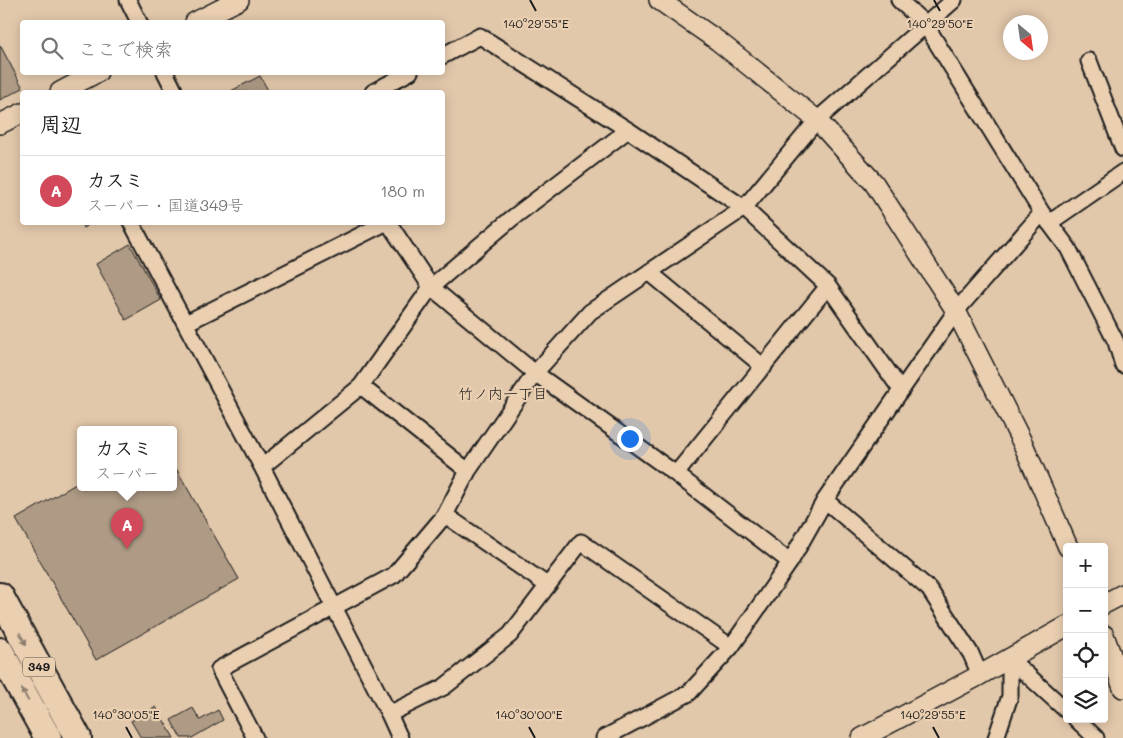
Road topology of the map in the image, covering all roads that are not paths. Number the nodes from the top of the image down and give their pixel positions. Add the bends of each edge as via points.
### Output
1 (128, 0) edge
2 (239, 0) edge
3 (659, 0) edge
4 (899, 0) edge
5 (954, 0) edge
6 (138, 20) edge
7 (198, 20) edge
8 (925, 24) junction
9 (445, 54) edge
10 (1089, 61) dead end
11 (92, 75) edge
12 (166, 75) edge
13 (404, 75) edge
14 (64, 90) edge
15 (174, 90) edge
16 (376, 90) edge
17 (20, 113) edge
18 (817, 120) junction
19 (0, 124) edge
20 (628, 130) junction
21 (1123, 149) edge
22 (1123, 172) edge
23 (744, 208) junction
24 (1046, 218) junction
25 (133, 225) edge
26 (381, 225) edge
27 (389, 225) edge
28 (649, 272) junction
29 (828, 286) junction
30 (431, 288) junction
31 (956, 311) junction
32 (186, 323) junction
33 (1123, 365) edge
34 (764, 368) junction
35 (535, 373) junction
36 (361, 386) junction
37 (901, 390) junction
38 (262, 467) junction
39 (468, 471) junction
40 (676, 474) junction
41 (825, 500) junction
42 (445, 515) junction
43 (1066, 543) edge
44 (790, 562) junction
45 (547, 584) junction
46 (1123, 594) edge
47 (0, 596) edge
48 (1108, 602) edge
49 (334, 609) junction
50 (1063, 628) edge
51 (1108, 646) edge
52 (731, 647) junction
53 (0, 651) edge
54 (1010, 658) junction
55 (980, 675) junction
56 (1123, 688) edge
57 (1063, 707) edge
58 (390, 714) junction
59 (1080, 723) edge
60 (48, 738) edge
61 (78, 738) edge
62 (255, 738) edge
63 (400, 738) edge
64 (604, 738) edge
65 (862, 738) edge
66 (996, 738) edge
67 (1096, 738) edge

1 - 6 street
2 - 7 street
3 - 18 street via 718,40
4 - 8 street
5 - 8 street
8 - 18 street
8 - 24 street
9 - 20 street via 480,36
10 - 21 street
11 - 14 street
12 - 15 street
13 - 16 street
17 - 19 street
18 - 23 street
18 - 31 street via 874,183
20 - 23 street
20 - 30 street via 511,219
22 - 24 street
23 - 28 street
23 - 29 street
24 - 31 street
24 - 33 street via 1068,248 1116,342
25 - 32 street
26 - 32 street
27 - 30 street
28 - 34 street
28 - 35 street via 590,312
29 - 34 street
29 - 37 street
30 - 35 street
30 - 36 street
31 - 37 street
31 - 43 street via 1023,444
32 - 38 street
34 - 40 street
35 - 39 street
35 - 40 street
36 - 38 street
36 - 39 street
37 - 41 street
38 - 49 street
39 - 42 street
40 - 44 street
41 - 44 street
41 - 55 street via 929,589
42 - 45 street
42 - 49 street via 394,575
44 - 52 street
45 - 52 street via 581,542
45 - 58 street via 510,635 444,687
46 - 48 street
47 -> 61 highway, 349
49 - 58 street
49 - 62 street via 220,669
50 - 54 street
51 - 56 street
52 - 64 street via 689,693
60 -> 53 highway, 349
54 - 55 street
54 - 57 street
54 - 66 street via 1010,696
55 - 65 street
58 - 63 street
59 - 67 street

